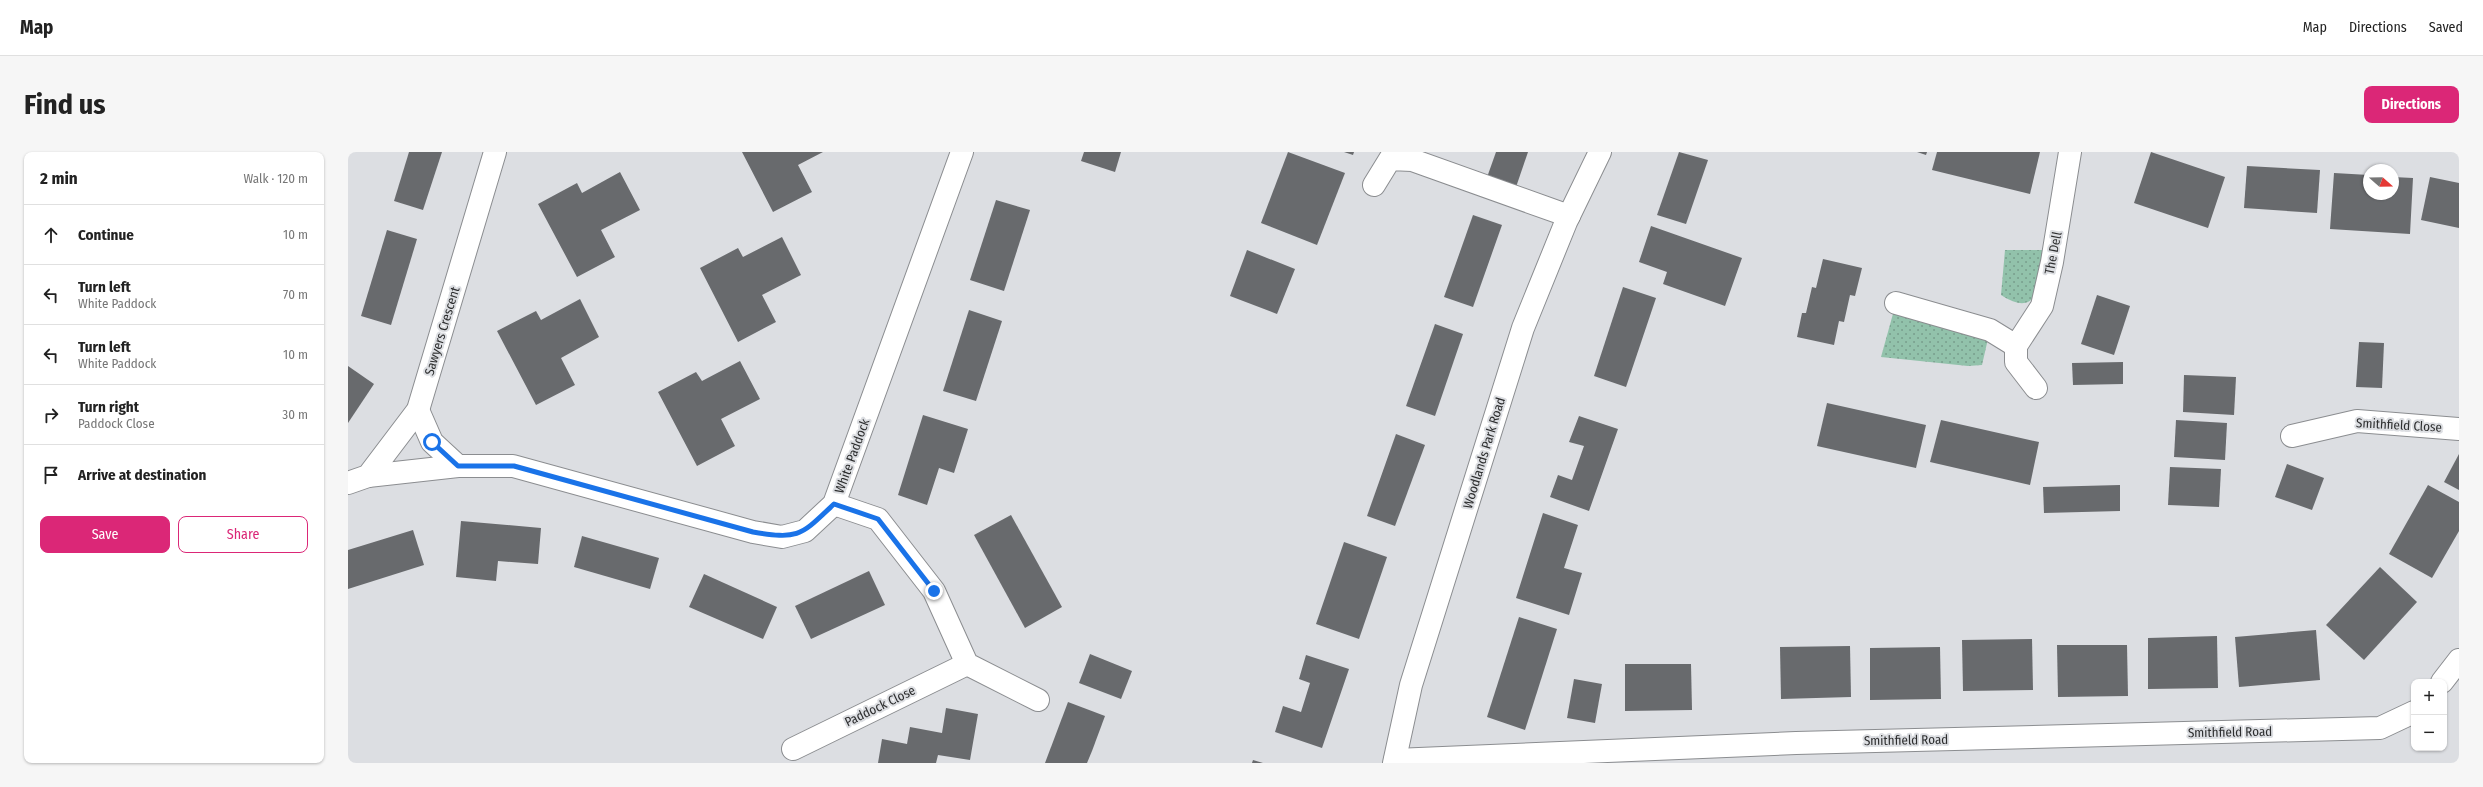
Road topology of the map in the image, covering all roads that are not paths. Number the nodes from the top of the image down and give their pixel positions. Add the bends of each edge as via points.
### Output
1 (495, 152) edge
2 (962, 152) edge
3 (1600, 152) edge
4 (2070, 152) edge
5 (1374, 185) dead end
6 (1569, 216) junction
7 (1896, 303) dead end
8 (2016, 346) junction
9 (2036, 388) dead end
10 (418, 410) junction
11 (2459, 429) edge
12 (2292, 436) dead end
13 (458, 466) junction
14 (358, 480) edge
15 (834, 504) junction
16 (2459, 660) edge
17 (967, 664) junction
18 (2444, 679) edge
19 (1038, 700) dead end
20 (2411, 713) edge
21 (792, 749) dead end
22 (1394, 761) edge

1 - 10 street, Sawyers Crescent
2 - 15 street, White Paddock
3 - 6 street, Woodlands Park Road
4 - 8 street, The Dell via 2042,306
5 - 6 street via 1390,159 1400,158 1412,160
6 - 22 street, Woodlands Park Road via 1523,328 1411,685
7 - 8 street via 1990,330
8 - 9 street via 2016,362
10 - 13 street via 432,442
10 - 14 street, Sawyers Crescent
11 - 12 street, Smithfield Close via 2356,421
13 - 14 street, White Paddock
13 - 15 street, White Paddock via 514,466 753,532 782,537 805,531
15 - 17 street via 878,519 934,591
16 - 18 street
17 - 19 street
17 - 21 street, Paddock Close
20 - 22 street, Smithfield Road via 2380,728 1796,743

